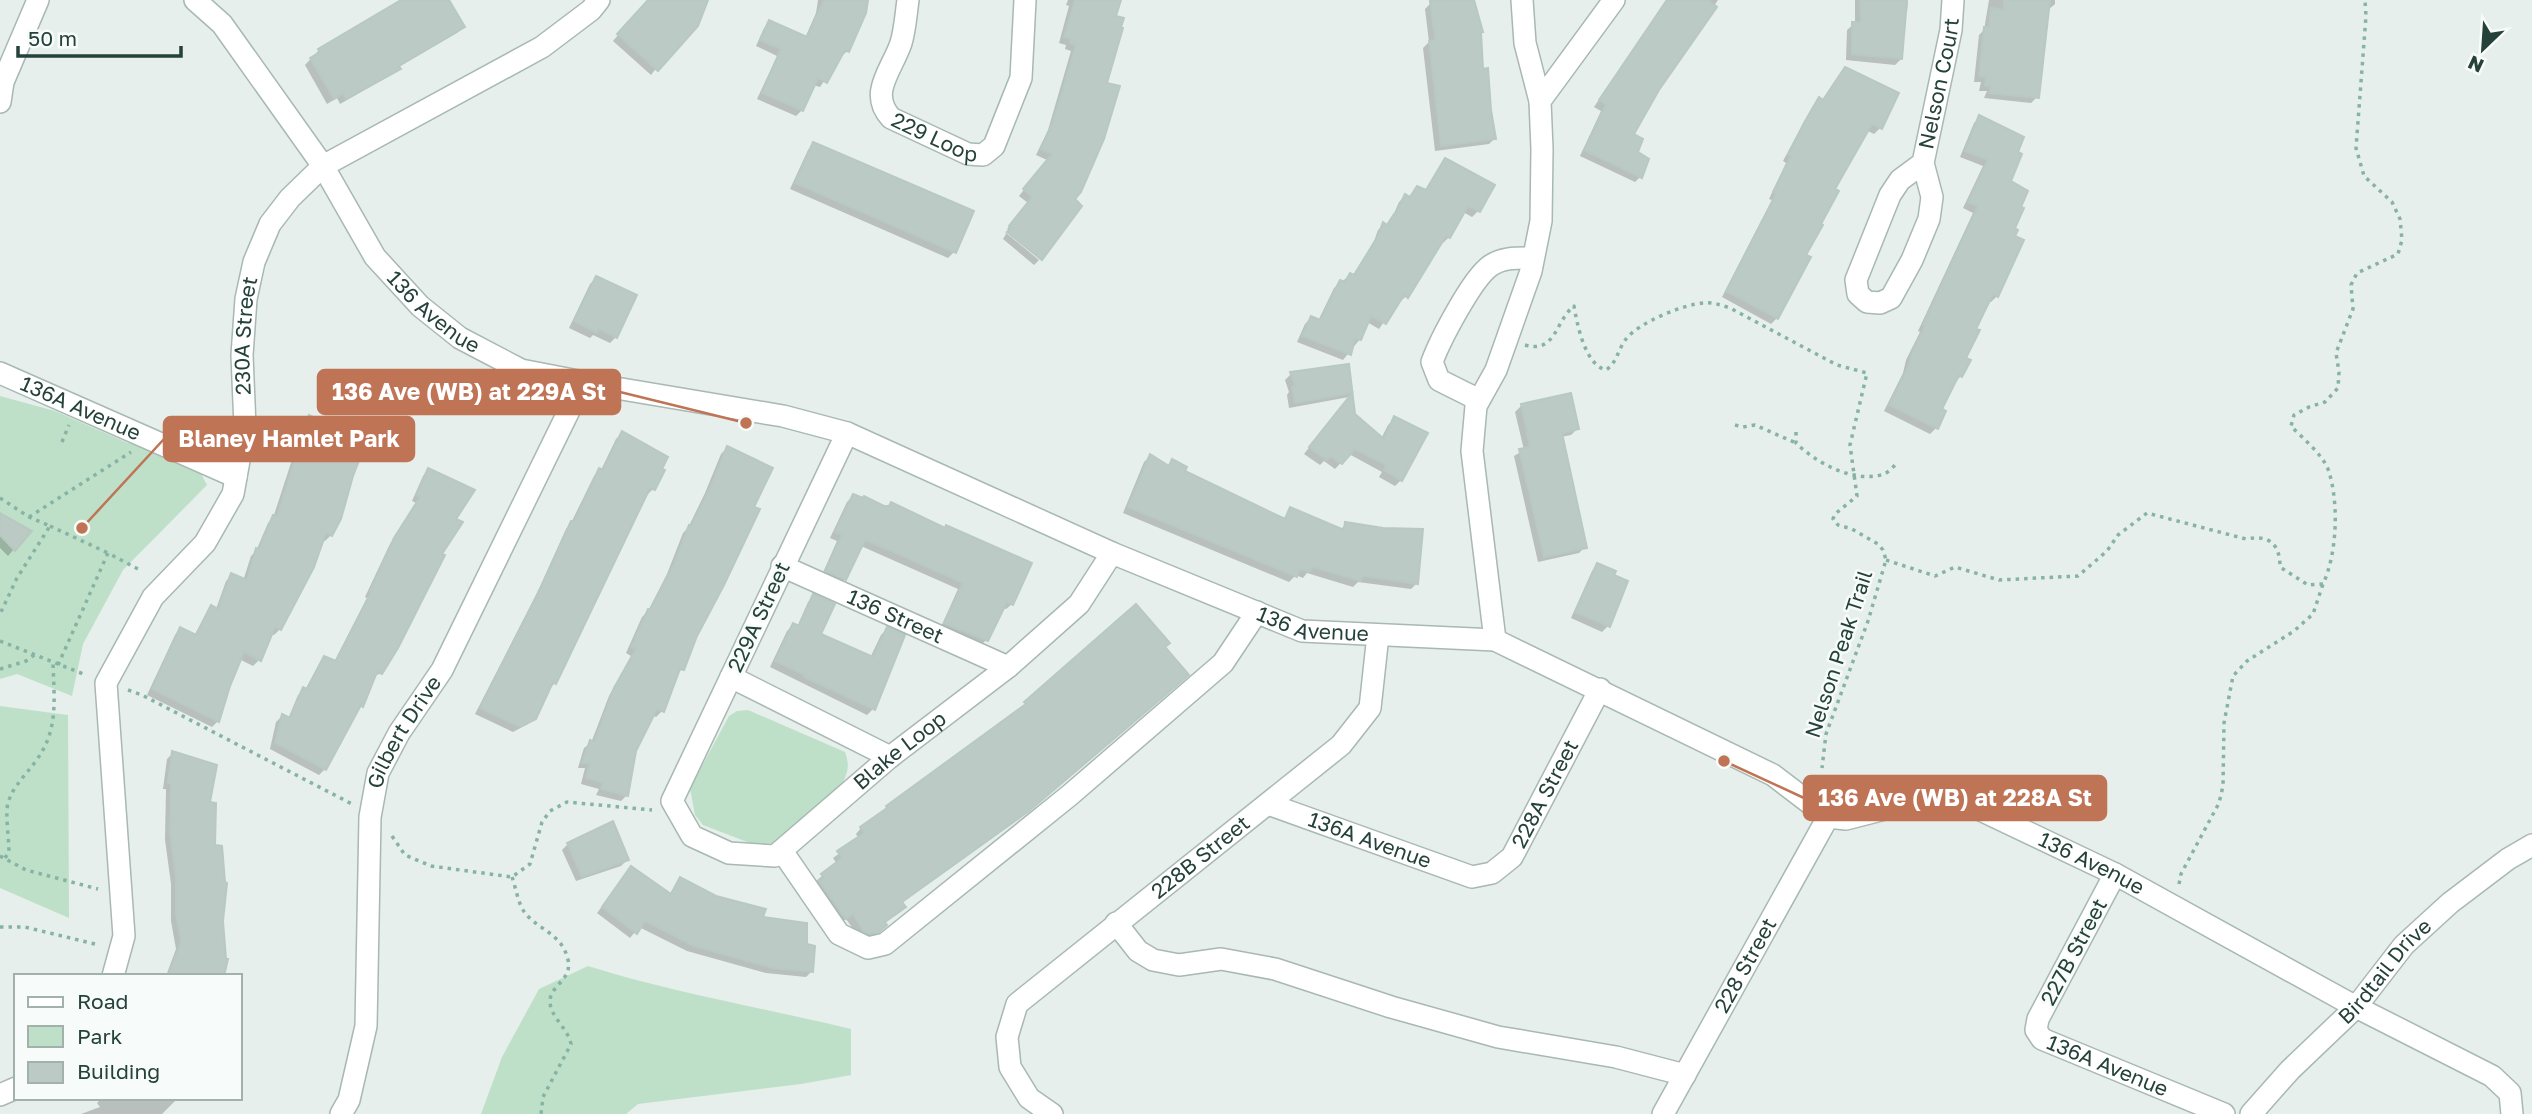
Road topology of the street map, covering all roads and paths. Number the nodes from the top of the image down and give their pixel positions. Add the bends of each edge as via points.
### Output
1 (38, 0) edge
2 (195, 0) edge
3 (599, 0) edge
4 (908, 0) edge
5 (1025, 0) edge
6 (1522, 0) edge
7 (1614, 0) edge
8 (1953, 0) edge
9 (2365, 0) edge
10 (1540, 100) junction
11 (0, 102) edge
12 (1923, 163) junction
13 (323, 166) junction
14 (1533, 258) junction
15 (1525, 345) dead end
16 (0, 373) edge
17 (583, 382) junction
18 (1479, 400) junction
19 (1735, 425) dead end
20 (1796, 432) dead end
21 (847, 433) junction
22 (151, 440) junction
23 (1796, 443) junction
24 (1897, 463) dead end
25 (1856, 476) junction
26 (236, 477) junction
27 (0, 498) edge
28 (29, 517) junction
29 (50, 526) junction
30 (108, 553) junction
31 (1112, 553) junction
32 (1885, 560) junction
33 (782, 566) junction
34 (138, 569) dead end
35 (2323, 584) junction
36 (1257, 612) junction
37 (0, 614) edge
38 (1378, 635) junction
39 (1495, 640) junction
40 (0, 641) edge
41 (34, 655) junction
42 (56, 664) junction
43 (1008, 667) junction
44 (0, 669) edge
45 (91, 677) dead end
46 (731, 677) junction
47 (1600, 689) junction
48 (125, 690) dead end
49 (890, 757) junction
50 (1822, 768) dead end
51 (1268, 804) junction
52 (357, 806) dead end
53 (652, 810) dead end
54 (1828, 817) junction
55 (388, 832) dead end
56 (2532, 845) edge
57 (782, 850) junction
58 (2, 857) edge
59 (2115, 874) junction
60 (512, 877) junction
61 (1472, 877) joint
62 (2179, 884) dead end
63 (98, 889) dead end
64 (1116, 923) junction
65 (0, 927) edge
66 (99, 945) dead end
67 (114, 974) edge
68 (2356, 1007) junction
69 (2036, 1030) joint
70 (1685, 1075) junction
71 (341, 1114) edge
72 (541, 1114) edge
73 (1052, 1114) edge
74 (1663, 1114) edge
75 (2224, 1114) edge
76 (2250, 1114) edge
77 (2512, 1114) edge

1 - 11 street
2 - 13 street, 136 Avenue via 222,24
3 - 13 street, 230A Street via 542,47
4 - 5 street, 229 Loop via 901,43 880,97 883,109 891,118 983,156 994,146 1021,78
6 - 10 street via 1525,43
7 - 10 street
8 - 12 street, Nelson Court
9 - 35 path via 2356,148 2364,176 2392,202 2402,240 2398,254 2357,273 2351,285 2354,309 2336,354 2337,388 2325,402 2294,415 2291,426 2329,470 2336,530
10 - 14 street via 1541,221
12 - 12 street, Nelson Court via 1932,197 1929,219 1891,298 1867,302 1858,294 1856,280 1864,260 1900,180
13 - 17 street, 136 Avenue via 375,257 430,314 460,338 521,370
13 - 26 street, 230A Street via 270,225 254,262 246,299 242,355 245,427
14 - 18 street via 1496,370
14 - 18 street via 1505,259 1489,267 1475,282 1437,348 1432,362 1439,380
15 - 25 path, Nelson Peak Trail via 1545,345 1563,314 1574,306 1587,354 1606,370 1635,329 1702,303 1730,308 1837,365 1867,373 1850,445
16 - 22 street, 136A Avenue
17 - 21 street, 136 Avenue via 783,416
17 - 71 street, Gilbert Drive via 442,670 378,773 370,817 366,1026 349,1100
18 - 39 street via 1472,451
19 - 23 path via 1755,425
20 - 23 path
21 - 31 street, 136 Avenue
21 - 33 street, 229A Street
22 - 26 street, 136A Avenue
22 - 28 path
23 - 25 path via 1818,461
24 - 25 path via 1885,474
25 - 32 path, Nelson Peak Trail via 1857,496 1835,514 1834,522 1878,544
26 - 67 street, 230A Street via 233,494 205,544 153,597 106,682 124,936
27 - 28 path
28 - 29 path
29 - 30 path
29 - 37 path
30 - 34 path
30 - 42 path
31 - 36 street, 136 Avenue
31 - 43 street, Blake Loop via 1079,604
32 - 35 path via 1935,576 1955,567 1999,580 2078,576 2147,513 2273,542 2280,552 2280,567 2308,584
32 - 50 path, Nelson Peak Trail via 1826,734
33 - 43 street, 136 Street
33 - 46 street, 229A Street
35 - 62 path via 2313,614 2247,660 2233,677 2224,723 2219,803
36 - 38 street, 136 Avenue via 1303,631
36 - 57 street via 1223,663 1070,795 885,944 868,948 839,934
38 - 39 street, 136 Avenue
38 - 51 street, 228B Street via 1370,708 1341,745
39 - 47 street, 136 Avenue
40 - 41 path
41 - 42 path
41 - 44 path
42 - 45 path
42 - 58 path via 53,727 7,805 9,852
43 - 49 street, Blake Loop
46 - 49 street
46 - 57 street, 229A Street via 672,801 692,836 729,853 775,856
47 - 54 street, 136 Avenue via 1773,775
47 - 61 street, 228A Street via 1512,857 1492,873
48 - 52 path
49 - 57 street, Blake Loop
51 - 61 street, 136A Avenue
51 - 64 street, 228B Street
53 - 60 path via 567,802 550,811 542,822 530,864
54 - 59 street, 136 Avenue via 1846,819 1924,799 1947,799 1968,804
54 - 70 street, 228 Street
55 - 60 path via 405,855 431,866
56 - 68 street, Birdtail Drive via 2450,903 2404,945
58 - 63 path via 26,870
59 - 68 street, 136 Avenue
59 - 69 street, 227B Street via 2038,1018
60 - 72 path via 525,913 558,940 569,963 567,974 550,996 570,1044 543,1097
64 - 70 street via 1138,951 1153,960 1179,965 1220,959 1275,969 1498,1037 1616,1057
64 - 73 street, 228B Street via 1017,1004 1007,1037 1010,1068 1029,1098
65 - 66 path via 25,927
68 - 76 street, Birdtail Drive
68 - 77 street, 136 Avenue via 2492,1076 2510,1093
69 - 75 street, 136A Avenue via 2042,1039
70 - 74 street, 228 Street

